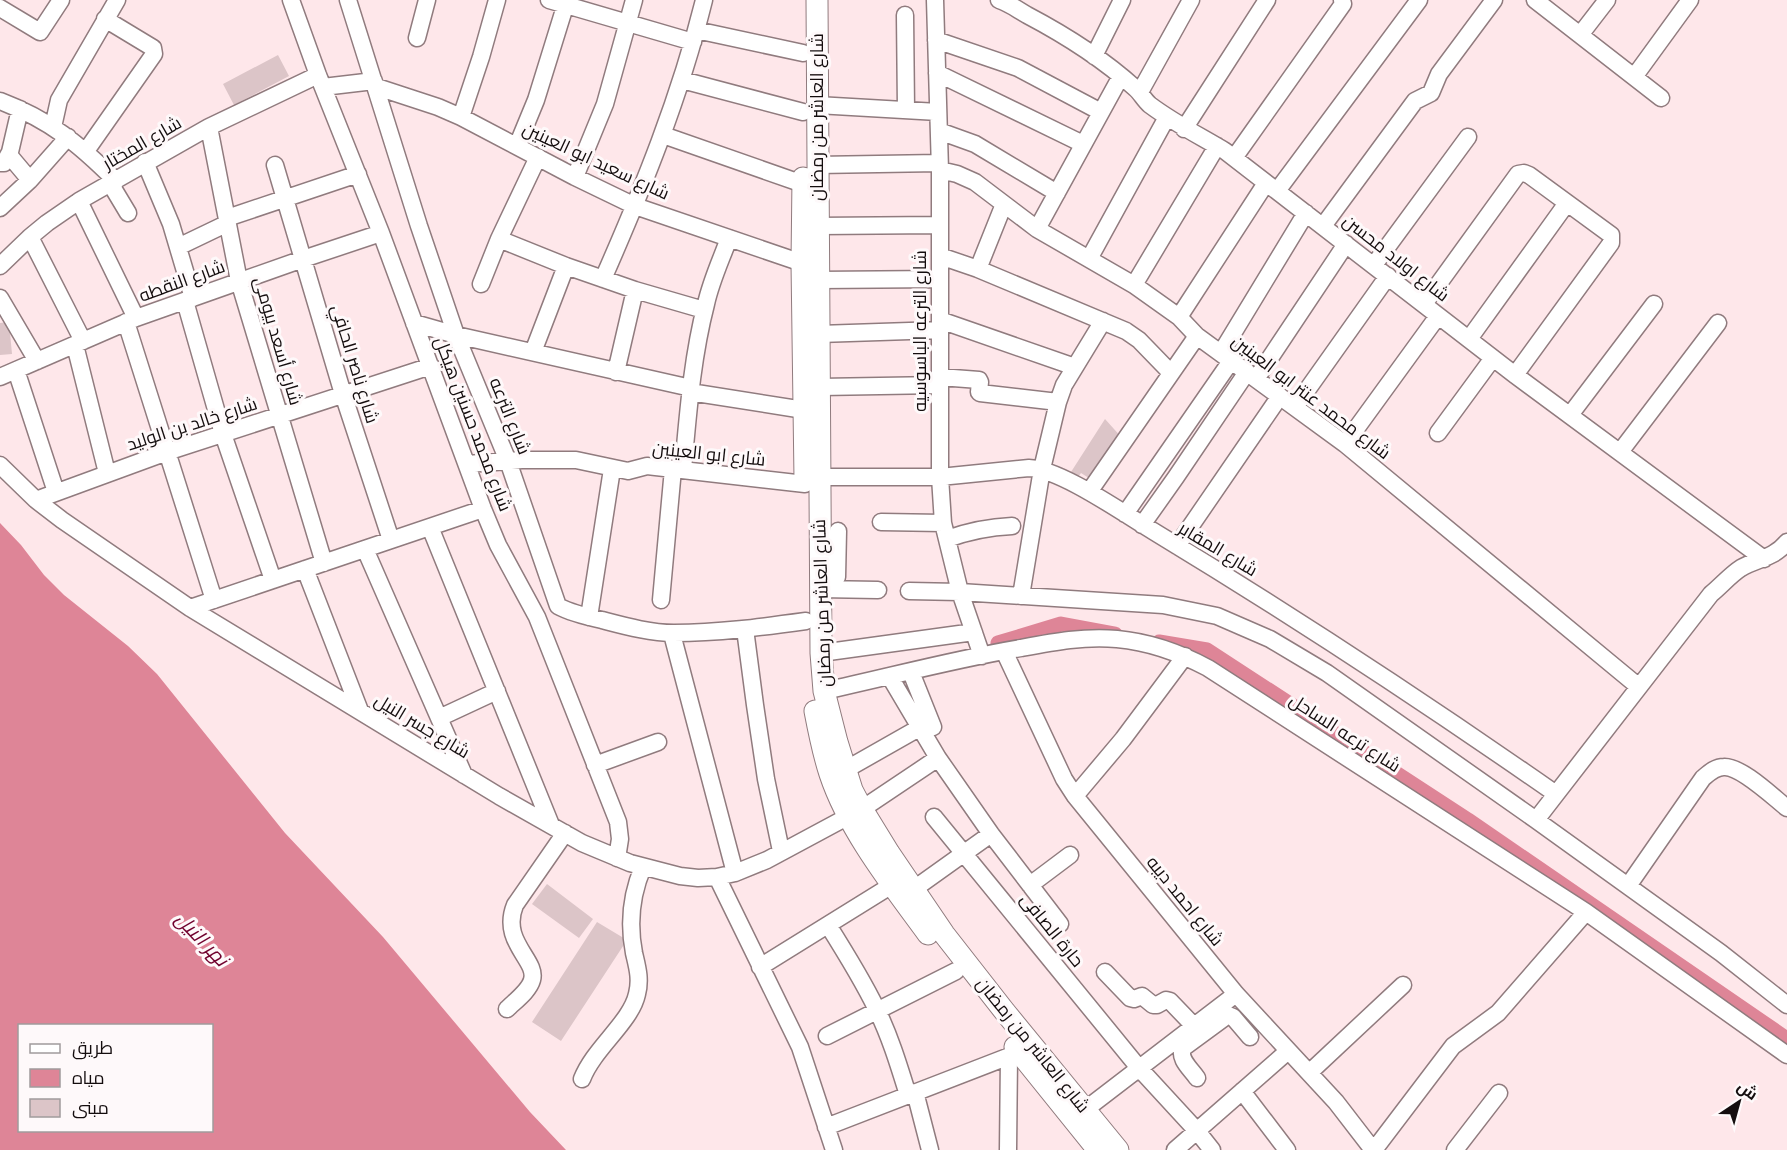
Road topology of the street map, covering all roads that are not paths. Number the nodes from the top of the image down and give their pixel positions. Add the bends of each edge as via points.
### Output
1 (61, 0) edge
2 (117, 0) edge
3 (291, 0) edge
4 (348, 0) edge
5 (427, 0) edge
6 (497, 0) edge
7 (549, 0) edge
8 (634, 0) edge
9 (704, 0) edge
10 (804, 0) edge
11 (817, 0) edge
12 (935, 0) edge
13 (999, 0) edge
14 (1122, 0) edge
15 (1191, 0) edge
16 (1267, 0) edge
17 (1342, 0) edge
18 (1419, 0) edge
19 (1494, 0) edge
20 (1535, 0) edge
21 (1607, 0) edge
22 (1690, 0) edge
23 (566, 2) edge
24 (1022, 5) edge
25 (0, 8) edge
26 (905, 15) dead end
27 (105, 20) junction
28 (628, 22) junction
29 (1580, 35) junction
30 (695, 36) junction
31 (417, 38) dead end
32 (936, 40) junction
33 (803, 53) junction
34 (1094, 57) junction
35 (937, 73) junction
36 (1121, 76) junction
37 (1634, 77) junction
38 (682, 80) junction
39 (320, 81) junction
40 (375, 84) junction
41 (1140, 92) junction
42 (1661, 98) dead end
43 (0, 101) edge
44 (810, 108) junction
45 (20, 109) junction
46 (906, 110) junction
47 (938, 112) junction
48 (1101, 112) junction
49 (461, 117) junction
50 (1167, 117) junction
51 (53, 127) junction
52 (209, 127) junction
53 (1184, 129) junction
54 (939, 131) junction
55 (663, 135) junction
56 (68, 137) junction
57 (1468, 137) dead end
58 (1083, 144) junction
59 (516, 146) junction
60 (1217, 146) junction
61 (86, 151) junction
62 (538, 157) junction
63 (1234, 158) junction
64 (4, 159) edge
65 (145, 162) junction
66 (275, 165) dead end
67 (817, 165) junction
68 (940, 166) junction
69 (358, 174) junction
70 (576, 177) junction
71 (30, 180) junction
72 (113, 182) junction
73 (803, 184) junction
74 (1271, 187) junction
75 (1057, 193) junction
76 (285, 198) junction
77 (79, 201) junction
78 (1567, 203) junction
79 (1004, 204) junction
80 (635, 206) junction
81 (0, 208) edge
82 (128, 213) dead end
83 (1306, 213) junction
84 (227, 220) junction
85 (940, 225) junction
86 (818, 226) junction
87 (1323, 226) junction
88 (1038, 229) junction
89 (381, 233) junction
90 (30, 237) junction
91 (729, 238) junction
92 (499, 239) junction
93 (1346, 244) junction
94 (178, 247) junction
95 (940, 256) junction
96 (303, 259) junction
97 (1089, 259) junction
98 (802, 263) junction
99 (1374, 265) junction
100 (0, 266) edge
101 (566, 267) junction
102 (978, 269) junction
103 (1388, 276) junction
104 (603, 279) junction
105 (940, 279) junction
106 (818, 280) junction
107 (240, 281) junction
108 (482, 284) dead end
109 (1134, 285) junction
110 (634, 290) junction
111 (0, 298) edge
112 (189, 299) junction
113 (1654, 303) dead end
114 (1424, 304) junction
115 (704, 310) junction
116 (1438, 315) junction
117 (1179, 317) junction
118 (131, 320) junction
119 (1103, 321) junction
120 (414, 323) junction
121 (1718, 323) dead end
122 (940, 325) junction
123 (819, 334) junction
124 (456, 335) junction
125 (1197, 336) junction
126 (1468, 339) junction
127 (79, 343) junction
128 (533, 352) junction
129 (1226, 357) junction
130 (1492, 358) junction
131 (37, 361) junction
132 (430, 366) junction
133 (1075, 367) junction
134 (16, 370) junction
135 (616, 372) junction
136 (1171, 374) junction
137 (1251, 375) junction
138 (1515, 375) junction
139 (0, 377) edge
140 (940, 381) junction
141 (820, 387) junction
142 (690, 390) junction
143 (343, 394) junction
144 (1280, 396) junction
145 (1058, 402) junction
146 (1295, 407) junction
147 (804, 410) junction
148 (1570, 415) junction
149 (279, 416) junction
150 (1437, 433) dead end
151 (223, 434) junction
152 (1345, 444) junction
153 (167, 452) junction
154 (1620, 452) junction
155 (508, 461) junction
156 (0, 465) edge
157 (467, 465) junction
158 (612, 469) junction
159 (678, 469) junction
160 (1042, 469) junction
161 (107, 473) junction
162 (940, 477) junction
163 (812, 481) junction
164 (56, 492) junction
165 (1089, 492) junction
166 (36, 500) junction
167 (483, 509) junction
168 (1125, 514) junction
169 (881, 522) dead end
170 (1142, 525) junction
171 (1012, 526) dead end
172 (430, 527) junction
173 (945, 531) junction
174 (391, 540) junction
175 (1787, 542) edge
176 (1177, 546) junction
177 (365, 549) junction
178 (1764, 559) junction
179 (324, 563) junction
180 (305, 569) junction
181 (273, 580) junction
182 (828, 585) junction
183 (878, 590) dead end
184 (909, 591) dead end
185 (960, 592) junction
186 (1021, 596) junction
187 (214, 600) junction
188 (661, 600) dead end
189 (190, 608) junction
190 (589, 617) junction
191 (806, 621) junction
192 (745, 628) junction
193 (974, 632) junction
194 (672, 634) junction
195 (1004, 651) junction
196 (821, 653) junction
197 (982, 656) junction
198 (1185, 656) junction
199 (911, 672) junction
200 (890, 677) junction
201 (1638, 687) junction
202 (496, 691) junction
203 (824, 691) junction
204 (360, 711) junction
205 (439, 718) junction
206 (926, 728) junction
207 (658, 742) dead end
208 (938, 758) junction
209 (595, 765) junction
210 (845, 770) junction
211 (464, 775) junction
212 (1556, 794) junction
213 (1075, 796) junction
214 (1787, 808) edge
215 (855, 813) junction
216 (934, 818) dead end
217 (1536, 820) junction
218 (558, 829) junction
219 (991, 834) junction
220 (782, 851) junction
221 (964, 853) junction
222 (1070, 855) dead end
223 (617, 858) junction
224 (643, 867) junction
225 (735, 873) junction
226 (717, 877) junction
227 (892, 885) junction
228 (1030, 885) junction
229 (1628, 886) junction
230 (914, 889) junction
231 (1586, 912) junction
232 (1060, 924) dead end
233 (828, 925) junction
234 (760, 967) junction
235 (956, 971) junction
236 (1105, 972) dead end
237 (1403, 985) dead end
238 (1236, 994) junction
239 (1787, 1005) edge
240 (507, 1010) dead end
241 (877, 1010) junction
242 (1256, 1017) junction
243 (1202, 1025) junction
244 (826, 1036) dead end
245 (1288, 1051) junction
246 (1014, 1054) junction
247 (1787, 1055) edge
248 (1139, 1068) junction
249 (1309, 1073) junction
250 (582, 1078) dead end
251 (1197, 1078) dead end
252 (1242, 1091) junction
253 (1499, 1093) dead end
254 (912, 1094) junction
255 (1086, 1109) junction
256 (826, 1127) junction
257 (1197, 1131) junction
258 (834, 1150) edge
259 (930, 1150) edge
260 (1008, 1150) edge
261 (1098, 1150) edge
262 (1118, 1150) edge
263 (1175, 1150) edge
264 (1212, 1150) edge
265 (1287, 1150) edge
266 (1374, 1150) edge
267 (1455, 1150) edge

1 - 25 street via 40,32
2 - 27 street
3 - 39 street, شارع محمد حسنين هيكل
4 - 40 street, شارع الترعه
5 - 31 street
6 - 49 street
7 - 23 street
8 - 28 street
9 - 30 street
10 - 33 main road, شارع العاشر من رمضان
11 - 44 main road, شارع العاشر من رمضان
12 - 32 street, شارع الترعه الباسوسيه
13 - 24 street, شارع اولاد محسن
14 - 34 street
15 - 41 street
16 - 53 street
17 - 63 street via 1343,4
18 - 74 street
19 - 87 street via 1439,74 1431,93 1416,101
20 - 29 street
21 - 29 street
22 - 37 street
23 - 28 street
23 - 59 street via 536,100
24 - 34 street, شارع اولاد محسن
26 - 46 street
27 - 51 street via 59,100
27 - 61 street via 153,48 154,54
28 - 30 street
28 - 70 street via 605,104
29 - 37 street
30 - 33 street
30 - 38 street
32 - 35 street, شارع الترعه الباسوسيه
32 - 48 street via 1018,68
33 - 44 main road, شارع العاشر من رمضان
34 - 36 street, شارع اولاد محسن
35 - 47 street, شارع الترعه الباسوسيه
35 - 58 street
36 - 41 street, شارع اولاد محسن
36 - 48 street
37 - 42 street
38 - 44 street
38 - 55 street
39 - 40 street, شارع المختار
39 - 52 street, شارع المختار
39 - 69 street, شارع محمد حسنين هيكل
40 - 49 street, شارع سعيد ابو العينين
40 - 124 street, شارع الترعه
41 - 50 street, شارع اولاد محسن via 1147,103
43 - 45 street
44 - 46 street
44 - 67 main road, شارع العاشر من رمضان
44 - 73 main road, شارع العاشر من رمضان
45 - 51 street
45 - 64 street
46 - 47 street
47 - 54 street, شارع الترعه الباسوسيه
48 - 58 street
49 - 59 street, شارع سعيد ابو العينين
50 - 53 street, شارع اولاد محسن
50 - 97 street
51 - 56 street
52 - 65 street, شارع المختار
52 - 84 street, شارع أسعد بيومى
53 - 60 street, شارع اولاد محسن
54 - 68 street, شارع الترعه الباسوسيه
54 - 75 street via 975,144
55 - 73 street
55 - 80 street
56 - 61 street
56 - 71 street
57 - 99 street
58 - 75 street
59 - 62 street, شارع سعيد ابو العينين
60 - 63 street, شارع اولاد محسن
60 - 109 street
61 - 72 street
62 - 70 street, شارع سعيد ابو العينين
62 - 92 street
63 - 74 street, شارع اولاد محسن
64 - 71 street
65 - 72 street, شارع المختار
65 - 94 street
66 - 76 street, شارع ناصر الحافي
67 - 68 street, شارع محمد عنتر ابو العينين
67 - 86 main road, شارع العاشر من رمضان
68 - 79 street, شارع محمد عنتر ابو العينين via 975,182
68 - 85 street, شارع الترعه الباسوسيه
69 - 76 street
69 - 89 street, شارع محمد حسنين هيكل
70 - 80 street, شارع سعيد ابو العينين
71 - 81 street
72 - 77 street, شارع المختار
72 - 82 street
73 - 98 main road, شارع العاشر من رمضان
74 - 83 street, شارع اولاد محسن
74 - 117 street
75 - 88 street
76 - 84 street
76 - 96 street, شارع ناصر الحافي
77 - 90 street, شارع المختار
77 - 118 street
78 - 114 street via 1529,175 1518,174
78 - 126 street
78 - 138 street via 1613,240
79 - 88 street, شارع محمد عنتر ابو العينين
79 - 102 street
80 - 91 street, شارع سعيد ابو العينين
80 - 104 street
83 - 87 street, شارع اولاد محسن
83 - 129 street
84 - 94 street
84 - 107 street, شارع أسعد بيومى
85 - 86 street
85 - 95 street, شارع الترعه الباسوسيه
86 - 106 main road, شارع العاشر من رمضان
87 - 93 street, شارع اولاد محسن
88 - 97 street, شارع محمد عنتر ابو العينين
89 - 96 street, شارع النقطه
89 - 120 street, شارع محمد حسنين هيكل
90 - 100 street, شارع المختار
90 - 127 street
91 - 98 street, شارع سعيد ابو العينين
91 - 115 street
92 - 101 street
92 - 108 street
93 - 99 street, شارع اولاد محسن
93 - 137 street
94 - 112 street
95 - 102 street
95 - 105 street, شارع الترعه الباسوسيه
96 - 107 street, شارع النقطه
96 - 143 street, شارع ناصر الحافي
97 - 109 street, شارع محمد عنتر ابو العينين
98 - 147 main road, شارع العاشر من رمضان
99 - 103 street, شارع اولاد محسن
101 - 104 street
101 - 128 street
102 - 119 street
103 - 114 street, شارع اولاد محسن
103 - 146 street
104 - 110 street
105 - 106 street
105 - 122 street, شارع الترعه الباسوسيه
106 - 123 main road, شارع العاشر من رمضان
107 - 112 street, شارع النقطه
107 - 149 street, شارع أسعد بيومى
109 - 117 street, شارع محمد عنتر ابو العينين
110 - 115 street
110 - 135 street
111 - 131 street
112 - 118 street, شارع النقطه
112 - 151 street
113 - 148 street
114 - 116 street, شارع اولاد محسن
115 - 142 street
116 - 126 street, شارع اولاد محسن
116 - 152 street
117 - 125 street, شارع محمد عنتر ابو العينين
118 - 127 street, شارع النقطه
118 - 153 street
119 - 133 street
119 - 136 street via 1139,340
120 - 124 street
120 - 132 street, شارع محمد حسنين هيكل
121 - 154 street
122 - 123 street
122 - 133 street
122 - 140 street, شارع الترعه الباسوسيه
123 - 141 main road, شارع العاشر من رمضان
124 - 128 street
124 - 155 street, شارع الترعه
125 - 129 street, شارع محمد عنتر ابو العينين
125 - 136 street
126 - 130 street, شارع اولاد محسن
127 - 131 street, شارع النقطه
127 - 161 street
128 - 135 street
129 - 137 street, شارع محمد عنتر ابو العينين
129 - 168 street
130 - 138 street, شارع اولاد محسن
130 - 150 street
131 - 134 street, شارع النقطه
132 - 143 street, شارع خالد بن الوليد
132 - 157 street, شارع محمد حسنين هيكل
133 - 145 street
134 - 139 street, شارع النقطه
134 - 164 street
135 - 142 street
136 - 165 street
137 - 144 street, شارع محمد عنتر ابو العينين
137 - 170 street
138 - 148 street, شارع اولاد محسن
140 - 141 street
140 - 145 street via 979,381 980,393
140 - 162 street, شارع الترعه الباسوسيه
141 - 163 main road, شارع العاشر من رمضان
142 - 147 street
142 - 159 street
143 - 149 street, شارع خالد بن الوليد
143 - 174 street, شارع ناصر الحافي
144 - 146 street, شارع محمد عنتر ابو العينين
144 - 176 street
145 - 160 street
146 - 152 street, شارع محمد عنتر ابو العينين
147 - 163 main road, شارع العاشر من رمضان
148 - 154 street, شارع اولاد محسن
149 - 151 street, شارع خالد بن الوليد
149 - 179 street, شارع أسعد بيومى
151 - 153 street, شارع خالد بن الوليد
151 - 181 street
152 - 201 street, شارع محمد عنتر ابو العينين
153 - 161 street, شارع خالد بن الوليد
153 - 187 street
154 - 178 street, شارع اولاد محسن
155 - 157 street, شارع ابو العينين
155 - 158 street, شارع ابو العينين via 576,460
155 - 190 street, شارع الترعه via 556,603
156 - 166 street, شارع جسر النيل
157 - 167 street, شارع محمد حسنين هيكل
158 - 159 street, شارع ابو العينين via 628,471 645,465
158 - 190 street
159 - 163 street, شارع ابو العينين
159 - 188 street
160 - 162 street, شارع المقابر
160 - 165 street, شارع المقابر
160 - 186 street
161 - 164 street, شارع خالد بن الوليد
162 - 163 street, شارع المقابر
162 - 173 street, شارع الترعه الباسوسيه
163 - 182 main road, شارع العاشر من رمضان via 831,539
163 - 191 main road, شارع العاشر من رمضان
164 - 166 street, شارع خالد بن الوليد
165 - 168 street, شارع المقابر
166 - 189 street, شارع جسر النيل
167 - 172 street
167 - 209 street, شارع محمد حسنين هيكل via 537,617
168 - 170 street, شارع المقابر
169 - 173 street
170 - 176 street, شارع المقابر
171 - 173 street
172 - 174 street
172 - 202 street
173 - 185 street, شارع الترعه الباسوسيه
174 - 177 street
175 - 178 street
176 - 212 street, شارع المقابر via 1292,616
177 - 179 street
177 - 205 street
178 - 201 street via 1741,568 1711,594
179 - 180 street
180 - 181 street
180 - 204 street
181 - 187 street
182 - 183 street
182 - 196 main road, شارع العاشر من رمضان
184 - 185 street, شارع ترعه الساحل
185 - 186 street, شارع ترعه الساحل
185 - 193 street, شارع الترعه الباسوسيه
186 - 217 street, شارع ترعه الساحل via 1163,605 1201,611 1235,623 1318,667
187 - 189 street
189 - 204 street, شارع جسر النيل
190 - 194 street, شارع الترعه
191 - 192 street, شارع الترعه
191 - 215 main road, شارع العاشر من رمضان via 807,660 819,733 830,774
192 - 194 street, شارع الترعه
192 - 220 street via 766,778
193 - 196 street
193 - 197 street, شارع الترعه الباسوسيه
194 - 225 street
195 - 197 street, شارع ترعه الساحل
195 - 198 street, شارع ترعه الساحل via 1094,638 1141,642
195 - 213 street, شارع احمد ديبه
196 - 203 main road, شارع العاشر من رمضان
197 - 199 street, شارع ترعه الساحل
198 - 213 street via 1123,740
198 - 231 street, شارع ترعه الساحل
199 - 200 street, شارع ترعه الساحل
199 - 206 street
200 - 203 street, شارع ترعه الساحل
200 - 206 street
201 - 212 street
202 - 205 street
202 - 218 street
203 - 210 main road, شارع العاشر من رمضان
204 - 211 street, شارع جسر النيل
205 - 211 street
206 - 208 street
206 - 210 street
207 - 209 street
208 - 215 street, شارع جسر النيل
208 - 219 street
209 - 223 street, شارع محمد حسنين هيكل via 618,822
210 - 215 main road, شارع العاشر من رمضان
211 - 218 street, شارع جسر النيل
212 - 217 street
213 - 238 street, شارع احمد ديبه
214 - 229 street via 1735,769 1712,770
215 - 220 street, شارع جسر النيل
215 - 227 main road, شارع العاشر من رمضان
215 - 230 main road, شارع العاشر من رمضان
216 - 221 street, حارة الصافى
217 - 229 street, شارع ترعه الساحل
218 - 223 street, شارع جسر النيل
218 - 240 street via 512,913 512,930 532,977 529,986
219 - 221 street
219 - 228 street
220 - 225 street, شارع جسر النيل
221 - 230 street
221 - 248 street, حارة الصافى
222 - 228 street
223 - 224 street, شارع جسر النيل
224 - 226 street, شارع جسر النيل via 680,876
224 - 250 street via 630,913 638,994
225 - 226 street, شارع جسر النيل
226 - 234 street
227 - 233 street
227 - 235 main road, شارع العاشر من رمضان
228 - 232 street
229 - 239 street, شارع ترعه الساحل
230 - 255 main road, شارع العاشر من رمضان via 944,934
231 - 247 street, شارع ترعه الساحل
231 - 266 street via 1498,1013 1453,1046
233 - 234 street
233 - 241 street
234 - 256 street via 800,1047
235 - 241 street
235 - 246 main road, شارع العاشر من رمضان
236 - 243 street via 1130,998 1142,996 1153,1005 1170,1001
237 - 249 street
238 - 242 street, شارع احمد ديبه
238 - 243 street
241 - 244 street
241 - 254 street
242 - 243 street via 1246,1032 1228,1015
242 - 245 street, شارع احمد ديبه
243 - 248 street
243 - 251 street via 1181,1051
245 - 249 street, شارع احمد ديبه
245 - 252 street
246 - 254 street
246 - 260 street
246 - 261 main road, شارع العاشر من رمضان
248 - 255 street
248 - 257 street, حارة الصافى
249 - 266 street, شارع احمد ديبه
252 - 257 street
252 - 265 street
253 - 267 street
254 - 256 street
254 - 259 street
255 - 262 main road, شارع العاشر من رمضان
256 - 258 street
257 - 263 street
257 - 264 street, حارة الصافى

